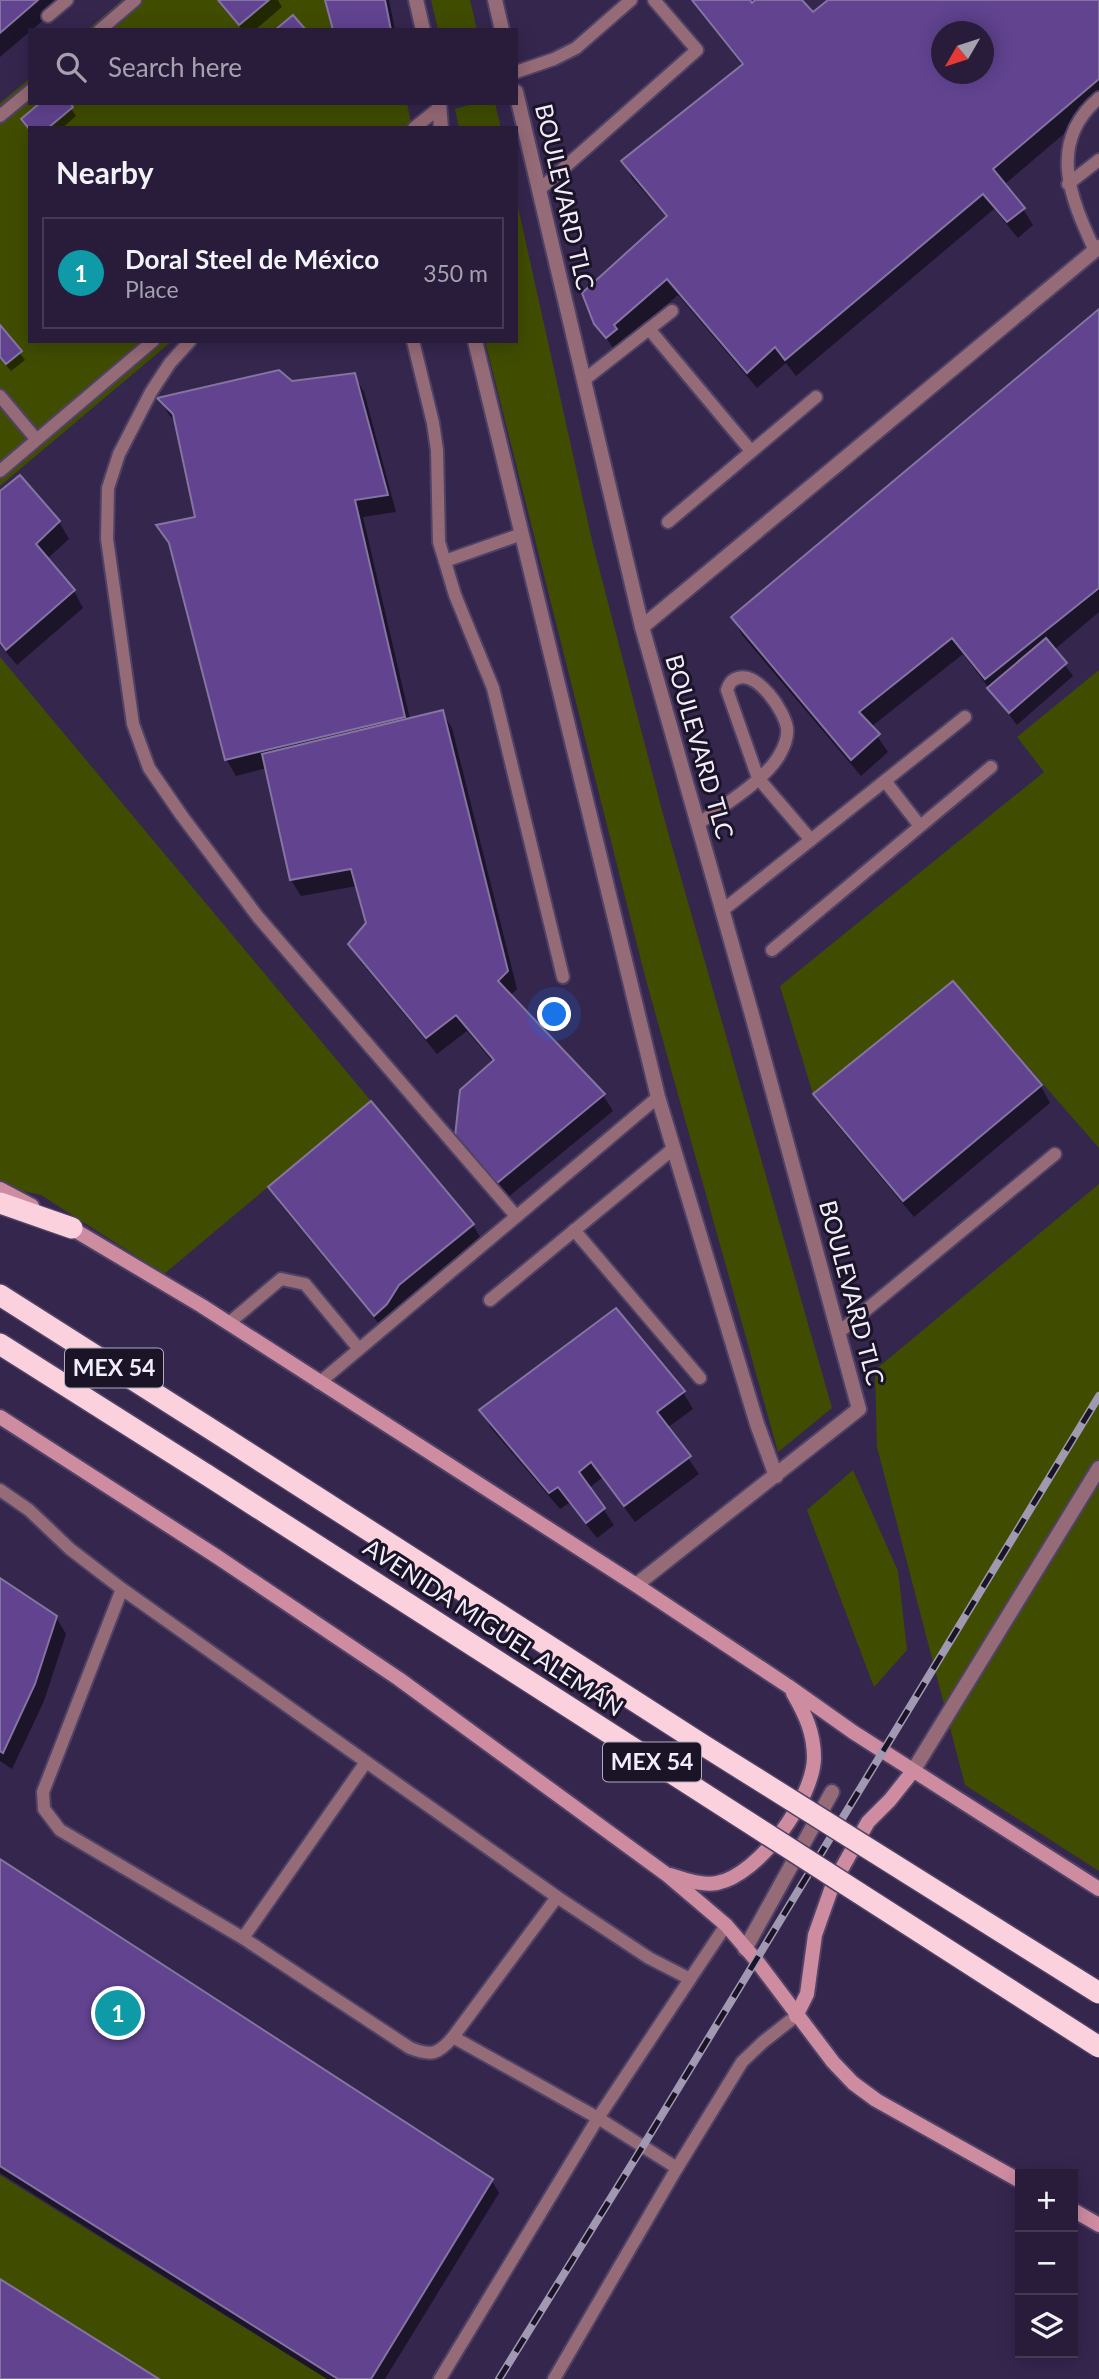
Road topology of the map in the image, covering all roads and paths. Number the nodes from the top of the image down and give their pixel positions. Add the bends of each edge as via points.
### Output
1 (67, 0) edge
2 (135, 0) edge
3 (416, 0) edge
4 (495, 0) edge
5 (631, 0) edge
6 (654, 0) edge
7 (48, 16) dead end
8 (102, 28) edge
9 (423, 28) edge
10 (502, 28) edge
11 (518, 71) edge
12 (28, 93) edge
13 (1099, 98) edge
14 (518, 101) edge
15 (439, 106) edge
16 (0, 117) edge
17 (416, 126) edge
18 (441, 126) edge
19 (1099, 160) edge
20 (1068, 184) junction
21 (539, 190) junction
22 (1097, 249) edge
23 (672, 311) dead end
24 (649, 329) junction
25 (151, 343) edge
26 (188, 343) edge
27 (413, 343) edge
28 (475, 343) edge
29 (584, 380) junction
30 (0, 396) edge
31 (816, 397) dead end
32 (36, 439) junction
33 (751, 452) junction
34 (0, 471) edge
35 (668, 522) dead end
36 (522, 534) junction
37 (445, 561) junction
38 (642, 627) junction
39 (965, 717) dead end
40 (991, 767) dead end
41 (758, 778) junction
42 (885, 780) junction
43 (698, 824) junction
44 (920, 826) junction
45 (811, 840) junction
46 (723, 910) junction
47 (772, 950) dead end
48 (563, 977) dead end
49 (658, 1097) junction
50 (674, 1148) junction
51 (1055, 1154) dead end
52 (0, 1189) edge
53 (0, 1203) edge
54 (516, 1216) junction
55 (72, 1228) junction
56 (575, 1230) junction
57 (0, 1295) edge
58 (491, 1300) dead end
59 (229, 1324) junction
60 (838, 1333) junction
61 (0, 1344) edge
62 (359, 1349) junction
63 (700, 1378) dead end
64 (319, 1383) junction
65 (0, 1417) edge
66 (1099, 1468) edge
67 (776, 1476) junction
68 (0, 1490) edge
69 (636, 1586) junction
70 (122, 1589) junction
71 (788, 1686) junction
72 (366, 1762) junction
73 (914, 1771) junction
74 (832, 1792) dead end
75 (666, 1874) junction
76 (1099, 1889) edge
77 (557, 1897) junction
78 (726, 1925) junction
79 (243, 1938) junction
80 (745, 1949) junction
81 (690, 1979) junction
82 (1099, 1993) edge
83 (796, 2016) junction
84 (453, 2038) junction
85 (1099, 2048) edge
86 (598, 2118) junction
87 (677, 2168) junction
88 (1015, 2178) edge
89 (1078, 2213) edge
90 (1099, 2225) edge
91 (440, 2379) edge
92 (554, 2379) edge

1 - 7 lane
2 - 8 lane
3 - 9 street
4 - 10 street
5 - 11 lane via 576,48
6 - 21 lane via 697,50
12 - 16 lane
13 - 20 lane via 1076,124 1069,150
14 - 21 street, BOULEVARD TLC
15 - 17 lane
15 - 18 street
19 - 20 lane
20 - 22 lane
21 - 29 street, BOULEVARD TLC
22 - 38 street
23 - 24 lane
24 - 29 lane
24 - 33 lane
25 - 32 lane
26 - 54 lane via 151,392 119,454 108,488 107,540 131,711 149,768 258,917
27 - 37 lane via 435,436 439,542
28 - 36 street
29 - 38 street, BOULEVARD TLC
30 - 32 lane
31 - 33 lane
32 - 34 lane
33 - 35 lane
36 - 37 lane
36 - 49 street
37 - 48 lane via 493,688
38 - 43 street, BOULEVARD TLC
39 - 42 lane
40 - 44 lane
41 - 41 lane via 728,696 729,684 740,677 751,678 768,693 787,730 779,756
41 - 43 lane
41 - 45 lane
42 - 44 lane
42 - 45 lane
43 - 46 street, BOULEVARD TLC
44 - 47 lane
45 - 46 lane
46 - 60 street, BOULEVARD TLC
49 - 50 street
49 - 54 lane
50 - 56 lane
50 - 67 street
51 - 60 lane
52 - 55 street
53 - 55 highway
54 - 62 lane
55 - 59 street
56 - 58 lane
56 - 63 lane
57 - 82 highway, AVENIDA MIGUEL ALEMÁN / MEX 54, bridge
59 - 62 lane via 281,1279 305,1284
59 - 64 street
60 - 67 street, BOULEVARD TLC via 859,1409
61 - 85 highway, AVENIDA MIGUEL ALEMÁN / MEX 54, bridge
62 - 64 lane
64 - 69 street
65 - 75 street via 399,1679
66 - 73 street
67 - 69 street
68 - 70 lane
69 - 71 street
70 - 72 lane
70 - 79 lane via 43,1792 44,1809 60,1830
71 - 73 street
71 - 75 street via 809,1722 814,1758 809,1786 789,1820 760,1857 720,1883 704,1885
72 - 77 lane
72 - 79 lane
73 - 76 street
73 - 83 street via 868,1822 832,1884 815,1935 807,1994
74 - 80 street
75 - 78 street
77 - 81 lane via 649,1958
77 - 84 lane
78 - 80 street
78 - 81 lane
79 - 84 lane via 410,2048 428,2054 443,2049
80 - 83 street
81 - 86 lane
83 - 87 lane via 742,2063
83 - 88 street via 864,2092
84 - 86 lane
86 - 87 lane
86 - 91 lane
87 - 92 lane
89 - 90 street

